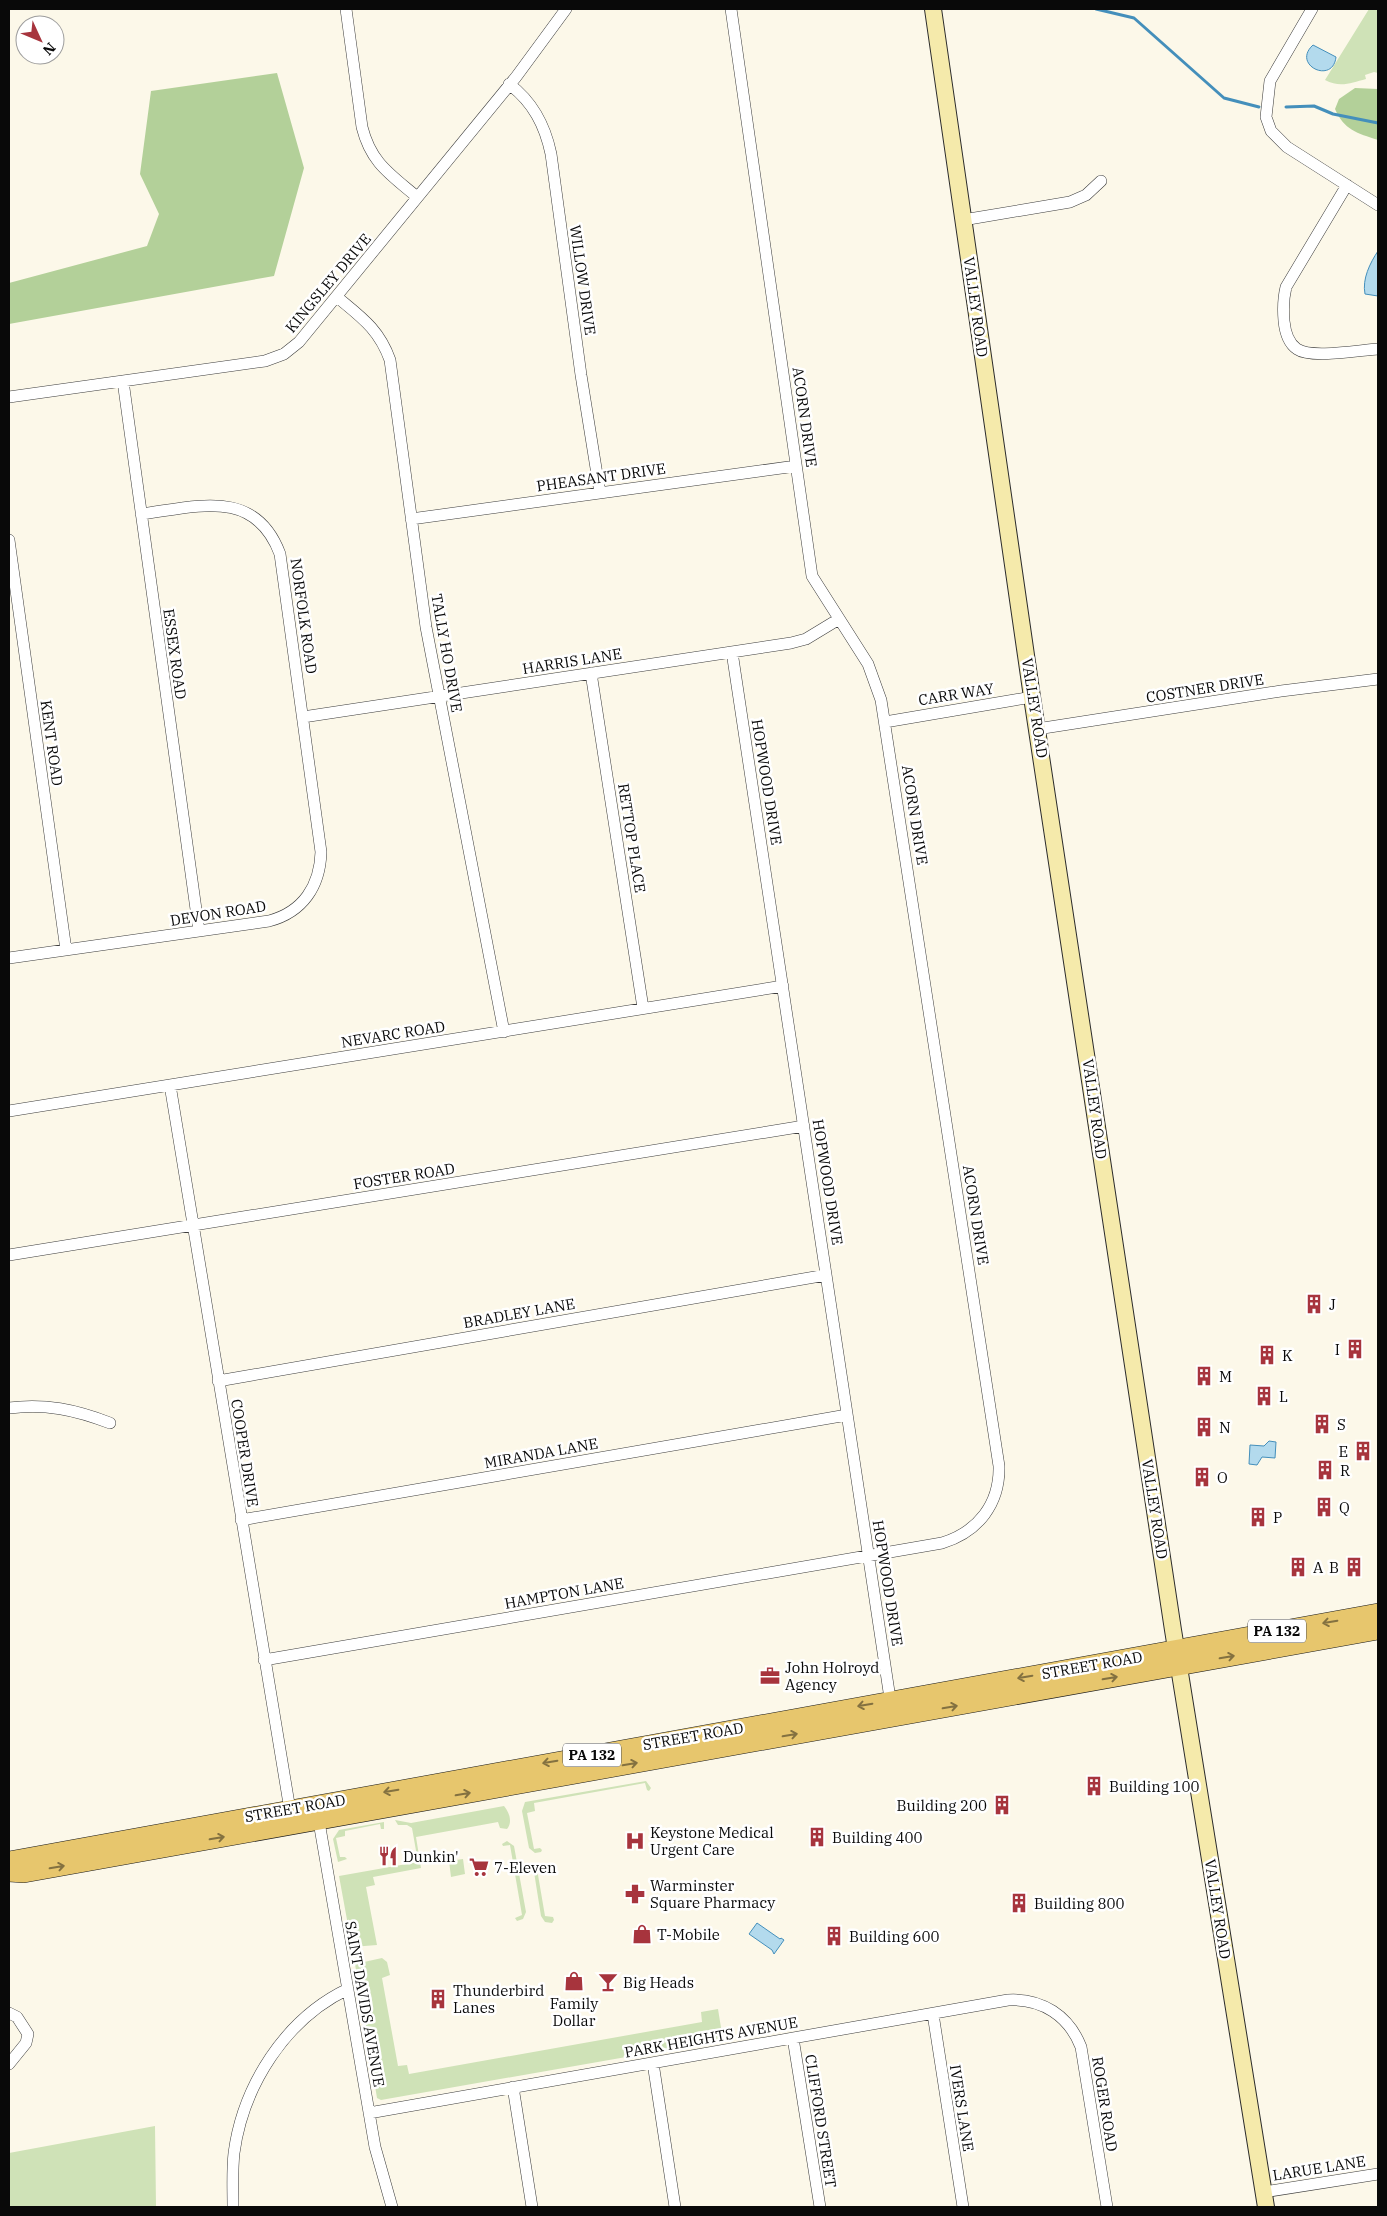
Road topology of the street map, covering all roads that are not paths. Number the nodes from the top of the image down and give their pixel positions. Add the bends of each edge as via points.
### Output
1 (346, 9) edge
2 (566, 9) edge
3 (731, 9) edge
4 (933, 9) edge
5 (1312, 9) edge
6 (510, 84) junction
7 (1101, 181) dead end
8 (1347, 185) junction
9 (417, 197) junction
10 (1378, 205) edge
11 (963, 220) junction
12 (337, 296) junction
13 (1378, 349) edge
14 (123, 381) junction
15 (9, 397) edge
16 (796, 466) junction
17 (600, 493) junction
18 (141, 514) junction
19 (411, 520) junction
20 (9, 540) edge
21 (839, 620) junction
22 (732, 652) junction
23 (591, 673) junction
24 (1378, 679) edge
25 (440, 696) junction
26 (1032, 697) junction
27 (303, 717) junction
28 (885, 722) junction
29 (1037, 729) junction
30 (312, 783) joint
31 (199, 931) junction
32 (66, 950) junction
33 (9, 958) edge
34 (783, 986) junction
35 (643, 1008) junction
36 (504, 1032) junction
37 (170, 1085) junction
38 (9, 1111) edge
39 (804, 1126) junction
40 (192, 1225) junction
41 (9, 1255) edge
42 (826, 1275) junction
43 (218, 1381) junction
44 (9, 1408) edge
45 (847, 1415) junction
46 (110, 1423) dead end
47 (241, 1520) junction
48 (869, 1555) junction
49 (1378, 1613) edge
50 (1378, 1630) edge
51 (1178, 1658) junction
52 (264, 1660) junction
53 (892, 1709) junction
54 (318, 1812) junction
55 (291, 1817) junction
56 (9, 1861) edge
57 (9, 1872) edge
58 (348, 1989) junction
59 (9, 2013) edge
60 (1057, 2013) joint
61 (933, 2014) junction
62 (793, 2038) junction
63 (653, 2063) junction
64 (9, 2064) edge
65 (513, 2088) junction
66 (369, 2113) junction
67 (1378, 2174) edge
68 (1265, 2200) edge
69 (233, 2207) edge
70 (392, 2207) edge
71 (532, 2207) edge
72 (675, 2207) edge
73 (820, 2207) edge
74 (963, 2207) edge
75 (1107, 2207) edge

1 - 9 street via 366,142 380,165
2 - 6 street, KINGSLEY DRIVE
3 - 16 street, ACORN DRIVE
4 - 11 street, VALLEY ROAD
5 - 8 street via 1270,81 1266,118 1271,131 1287,147
6 - 9 street, KINGSLEY DRIVE
6 - 17 street, WILLOW DRIVE via 537,113 551,154
7 - 11 street via 1077,200
8 - 10 street
8 - 13 street via 1286,287 1282,301 1284,327 1291,343 1305,352
9 - 12 street, KINGSLEY DRIVE
11 - 26 street, VALLEY ROAD
12 - 14 street, KINGSLEY DRIVE via 299,342 274,358
12 - 19 street, TALLY HO DRIVE via 373,328 385,345 390,360
14 - 15 street, KINGSLEY DRIVE
14 - 18 street, ESSEX ROAD
16 - 17 street, PHEASANT DRIVE
16 - 21 street, ACORN DRIVE via 812,576
17 - 19 street, PHEASANT DRIVE
18 - 27 street, NORFOLK ROAD via 229,506 254,517 268,530 280,554
18 - 31 street, ESSEX ROAD
19 - 25 street, TALLY HO DRIVE via 426,627
20 - 32 street, KENT ROAD
21 - 22 street, HARRIS LANE via 806,639
21 - 28 street, ACORN DRIVE via 875,678
22 - 23 street, HARRIS LANE
22 - 34 street, HOPWOOD DRIVE
23 - 25 street, HARRIS LANE
23 - 35 street, RETTOP PLACE
24 - 29 street, COSTNER DRIVE
25 - 27 street, HARRIS LANE
25 - 36 street, TALLY HO DRIVE
26 - 28 street, CARR WAY
26 - 29 street, VALLEY ROAD
27 - 30 street, NORFOLK ROAD
28 - 48 street, ACORN DRIVE via 999,1476 989,1509 961,1536 942,1543
29 - 51 street, VALLEY ROAD
30 - 31 street, DEVON ROAD via 322,852 313,889 305,900 296,909 276,919
31 - 32 street, DEVON ROAD
32 - 33 street, DEVON ROAD
34 - 35 street, NEVARC ROAD
34 - 39 street, HOPWOOD DRIVE
35 - 36 street, NEVARC ROAD
36 - 37 street, NEVARC ROAD
37 - 38 street, NEVARC ROAD
37 - 40 street, COOPER DRIVE
39 - 40 street, FOSTER ROAD
39 - 42 street, HOPWOOD DRIVE
40 - 41 street, FOSTER ROAD
40 - 43 street, COOPER DRIVE
42 - 43 street, BRADLEY LANE
42 - 45 street, HOPWOOD DRIVE
43 - 47 street, COOPER DRIVE
44 - 46 street via 55,1407 78,1411
45 - 47 street, MIRANDA LANE
45 - 48 street, HOPWOOD DRIVE
47 - 52 street, COOPER DRIVE
48 - 52 street, HAMPTON LANE
48 - 53 street, HOPWOOD DRIVE
49 -> 51 main road, STREET ROAD / PA 132
51 -> 50 main road, STREET ROAD / PA 132
51 - 53 main road, STREET ROAD / PA 132
51 - 68 street, VALLEY ROAD
52 - 55 street, COOPER DRIVE
53 - 54 main road, STREET ROAD / PA 132
54 - 55 main road, STREET ROAD / PA 132
54 - 58 street, SAINT DAVIDS AVENUE
55 - 56 main road, STREET ROAD / PA 132
57 -> 55 main road, STREET ROAD / PA 132 via 24,1873
58 - 66 street, SAINT DAVIDS AVENUE
58 - 69 street via 306,2016 280,2044 258,2080 236,2140
59 - 64 street via 17,2017 28,2034 26,2043
60 - 61 street, PARK HEIGHTS AVENUE via 1039,2004 1017,2000
60 - 75 street, ROGER ROAD via 1071,2028 1081,2047
61 - 62 street, PARK HEIGHTS AVENUE
61 - 74 street, IVERS LANE
62 - 63 street, PARK HEIGHTS AVENUE
62 - 73 street, CLIFFORD STREET
63 - 65 street, PARK HEIGHTS AVENUE
63 - 72 street
65 - 66 street, PARK HEIGHTS AVENUE
65 - 71 street
66 - 70 street, SAINT DAVIDS AVENUE
67 - 68 street, LARUE LANE

